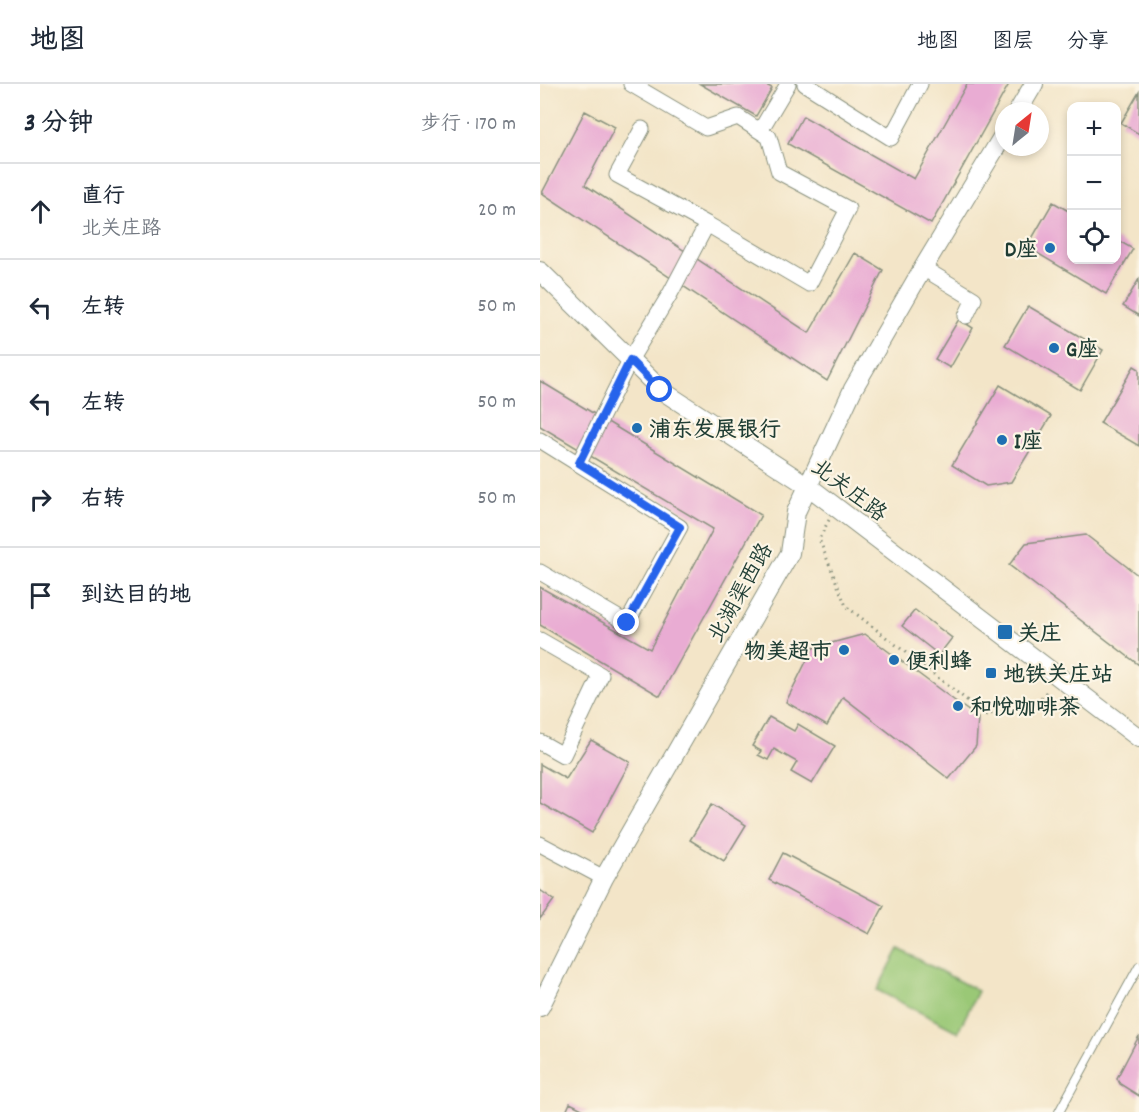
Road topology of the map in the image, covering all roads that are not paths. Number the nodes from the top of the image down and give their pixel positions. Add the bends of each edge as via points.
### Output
1 (631, 84) edge
2 (788, 84) edge
3 (805, 84) edge
4 (920, 84) edge
5 (1034, 84) edge
6 (1023, 102) edge
7 (642, 129) dead end
8 (760, 131) junction
9 (995, 149) edge
10 (707, 224) junction
11 (923, 267) junction
12 (540, 271) edge
13 (966, 316) dead end
14 (630, 360) junction
15 (540, 440) edge
16 (579, 463) junction
17 (808, 486) junction
18 (540, 572) edge
19 (540, 640) edge
20 (1139, 738) edge
21 (540, 742) edge
22 (540, 844) edge
23 (604, 878) junction
24 (1139, 966) edge
25 (540, 1007) edge
26 (1059, 1112) edge

1 - 8 street via 706,128 738,117
2 - 8 street
3 - 4 street via 891,138
5 - 6 street
7 - 10 street via 617,176
8 - 10 street via 769,136 779,172 848,209 809,284
9 - 11 street, 北湖渠西路
10 - 14 street
11 - 13 street via 974,298
11 - 17 street, 北湖渠西路 via 853,389
12 - 14 street, 北关庄路
14 - 16 street
14 - 17 street, 北关庄路 via 660,390
15 - 16 street
16 - 18 street via 680,527 627,623
17 - 20 street, 北关庄路
17 - 23 street, 北湖渠西路 via 796,512 790,553
19 - 21 street via 601,675 563,755
22 - 23 street
23 - 25 street, 北湖渠西路
24 - 26 lane

